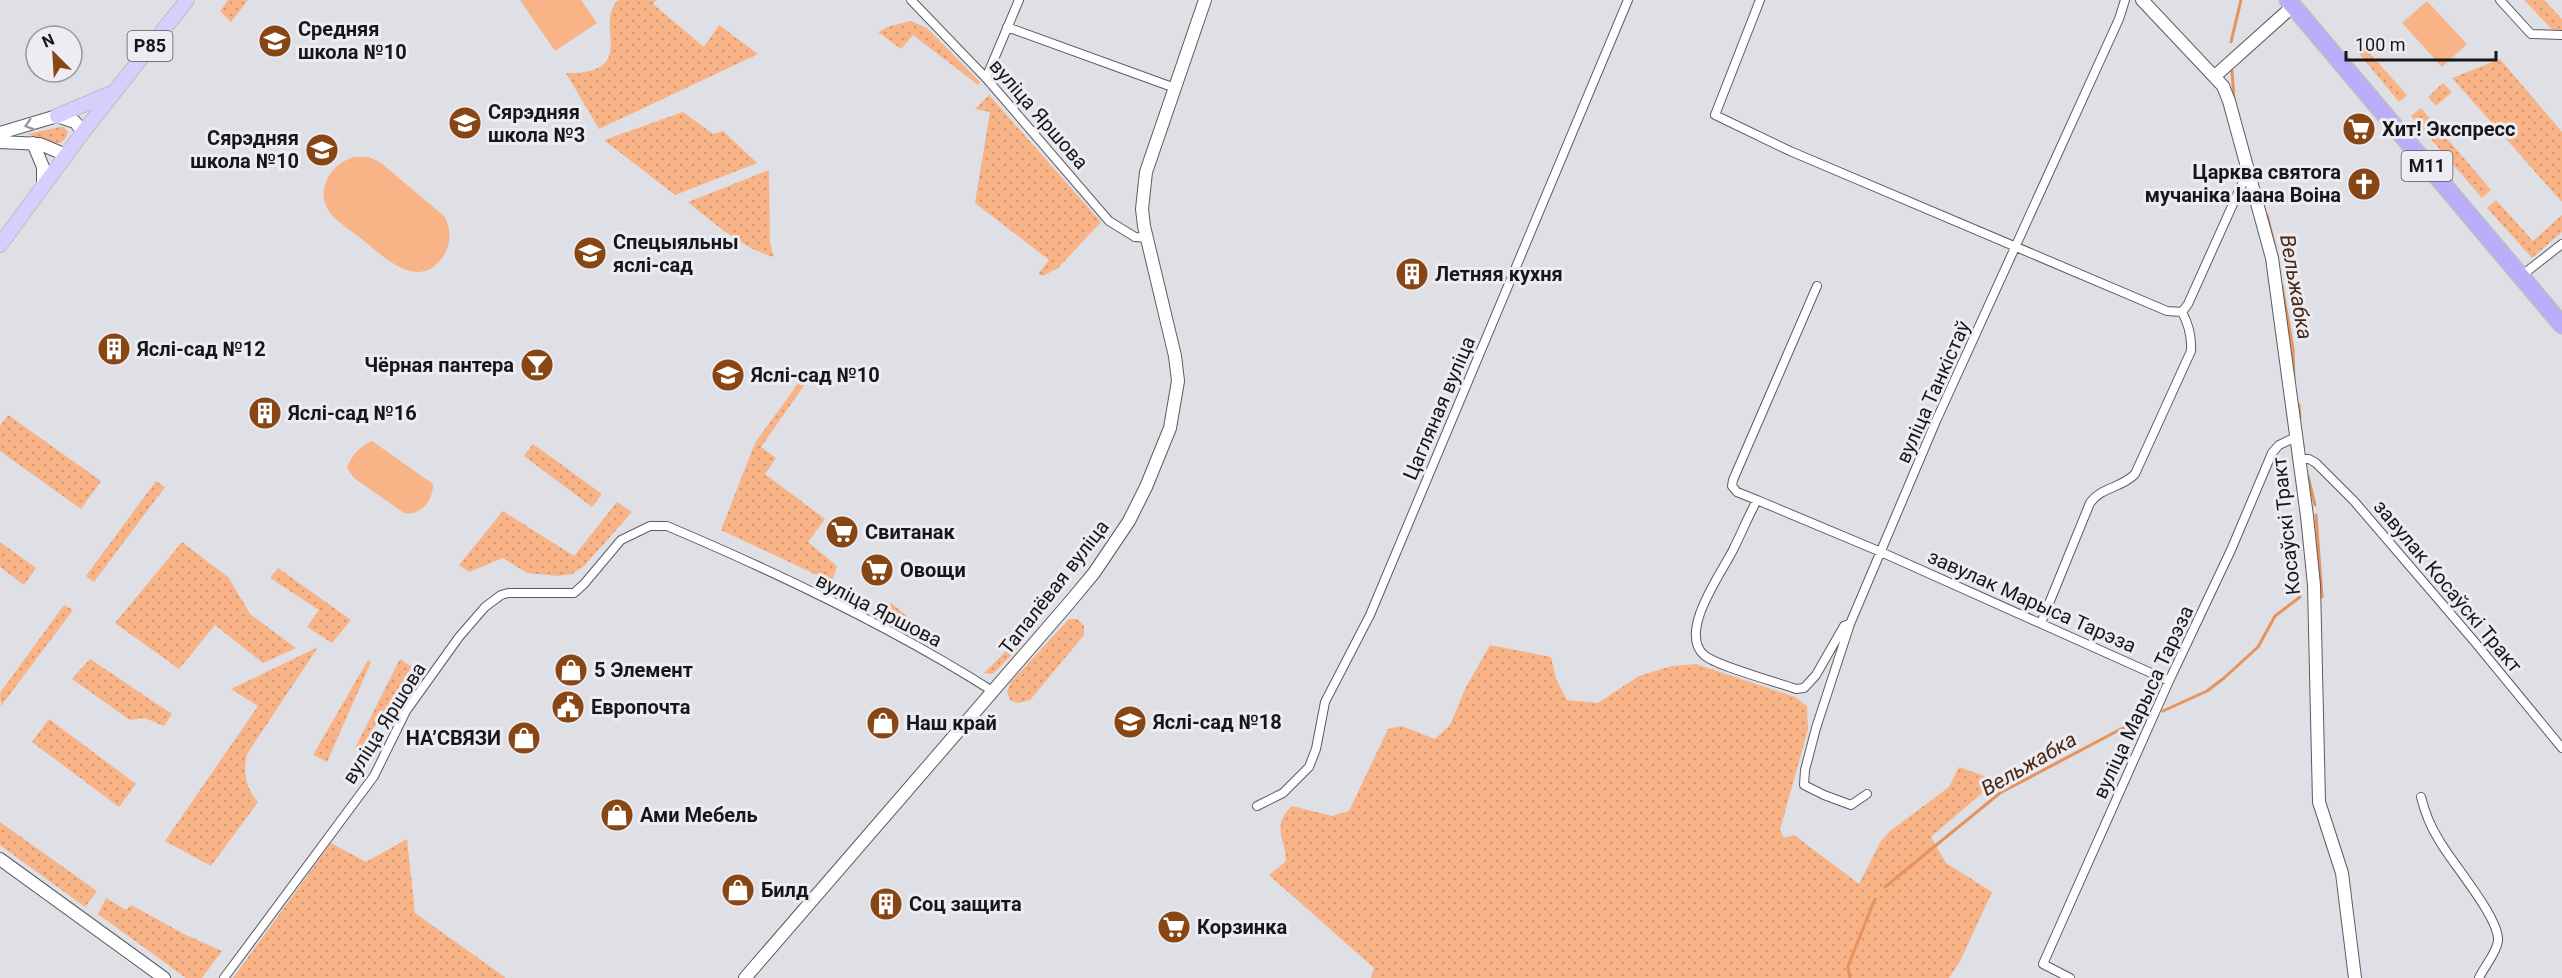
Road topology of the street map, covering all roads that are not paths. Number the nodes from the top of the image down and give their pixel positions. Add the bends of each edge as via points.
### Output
1 (187, 0) edge
2 (911, 0) edge
3 (1019, 0) edge
4 (1205, 0) edge
5 (1628, 0) edge
6 (1760, 0) edge
7 (2126, 0) edge
8 (2142, 0) edge
9 (2500, 0) edge
10 (2294, 2) edge
11 (1007, 27) junction
12 (2562, 35) edge
13 (2215, 76) junction
14 (986, 78) junction
15 (1175, 88) junction
16 (114, 93) junction
17 (57, 116) junction
18 (0, 132) edge
19 (83, 132) junction
20 (0, 142) edge
21 (33, 143) junction
22 (66, 155) junction
23 (2251, 179) junction
24 (43, 187) junction
25 (1147, 238) junction
26 (2562, 244) edge
27 (0, 245) edge
28 (2017, 247) junction
29 (2521, 276) junction
30 (1817, 286) dead end
31 (2182, 312) junction
32 (2562, 325) edge
33 (2296, 436) junction
34 (2299, 459) junction
35 (1757, 500) junction
36 (1881, 552) junction
37 (2041, 623) junction
38 (1850, 624) junction
39 (2169, 681) junction
40 (994, 692) junction
41 (2562, 748) edge
42 (1867, 794) dead end
43 (2421, 797) dead end
44 (1257, 806) dead end
45 (0, 859) edge
46 (164, 978) edge
47 (224, 978) edge
48 (745, 978) edge
49 (2070, 978) edge
50 (2355, 978) edge
51 (2479, 978) edge

1 - 16 main road, Р85
2 - 14 street, вуліца Яршова
3 - 11 street
4 - 15 main road, Тапалёвая вуліца
5 - 44 street, Цагляная вуліца via 1370,615 1325,702 1309,766 1283,793
6 - 28 street via 1715,115
7 - 28 street, вуліца Танкістаў
8 - 13 main road, Косаўскі Тракт
9 - 12 street via 2531,33
10 - 13 main road
10 - 29 highway, М11
11 - 14 street
11 - 15 street
13 - 23 main road, Косаўскі Тракт via 2229,101
14 - 25 street, вуліца Яршова via 1108,221 1136,237
15 - 25 main road, Тапалёвая вуліца via 1146,172 1142,209
16 - 17 main road
16 - 19 main road, Р85
17 -> 18 main road
17 - 19 main road via 75,122
19 - 22 main road, Р85
20 - 21 main road
21 - 22 main road
21 - 24 main road via 43,167
22 - 24 main road, Р85
23 - 31 street via 2242,184
23 - 33 main road, Косаўскі Тракт via 2272,258
24 - 27 main road, Р85
25 - 40 main road, Тапалёвая вуліца via 1175,356 1178,381 1170,428 1146,487 1111,550
26 - 29 street
28 - 31 street via 2167,311
28 - 36 street, вуліца Танкістаў
29 - 32 highway, М11
30 - 35 street via 1732,480 1737,492
31 - 37 street via 2192,337 2191,351 2134,474 2096,495 2090,503
33 - 34 main road, Косаўскі Тракт
33 - 39 street, вуліца Марыса Тарэза via 2272,453
34 - 41 street, завулак Косаўскі Тракт via 2316,463 2354,501
34 - 50 main road, Косаўскі Тракт via 2314,585 2319,802 2342,873
35 - 36 street
35 - 38 street, вуліца Танкістаў via 1703,604 1696,639 1701,652 1713,661 1796,689 1804,688 1816,675 1844,626
36 - 37 street, завулак Марыса Тарэза
36 - 38 street, вуліца Танкістаў
37 - 39 street, завулак Марыса Тарэза
38 - 42 street, вуліца Танкістаў via 1816,728 1804,785 1851,805
39 - 49 street, вуліца Марыса Тарэза via 2043,964
40 - 47 street, вуліца Яршова via 836,603 667,526 650,526 621,540 574,593 508,593 485,607 406,711 374,776
40 - 48 main road, Тапалёвая вуліца
43 - 51 street via 2427,820 2440,843 2497,930 2498,942
45 - 46 main road

